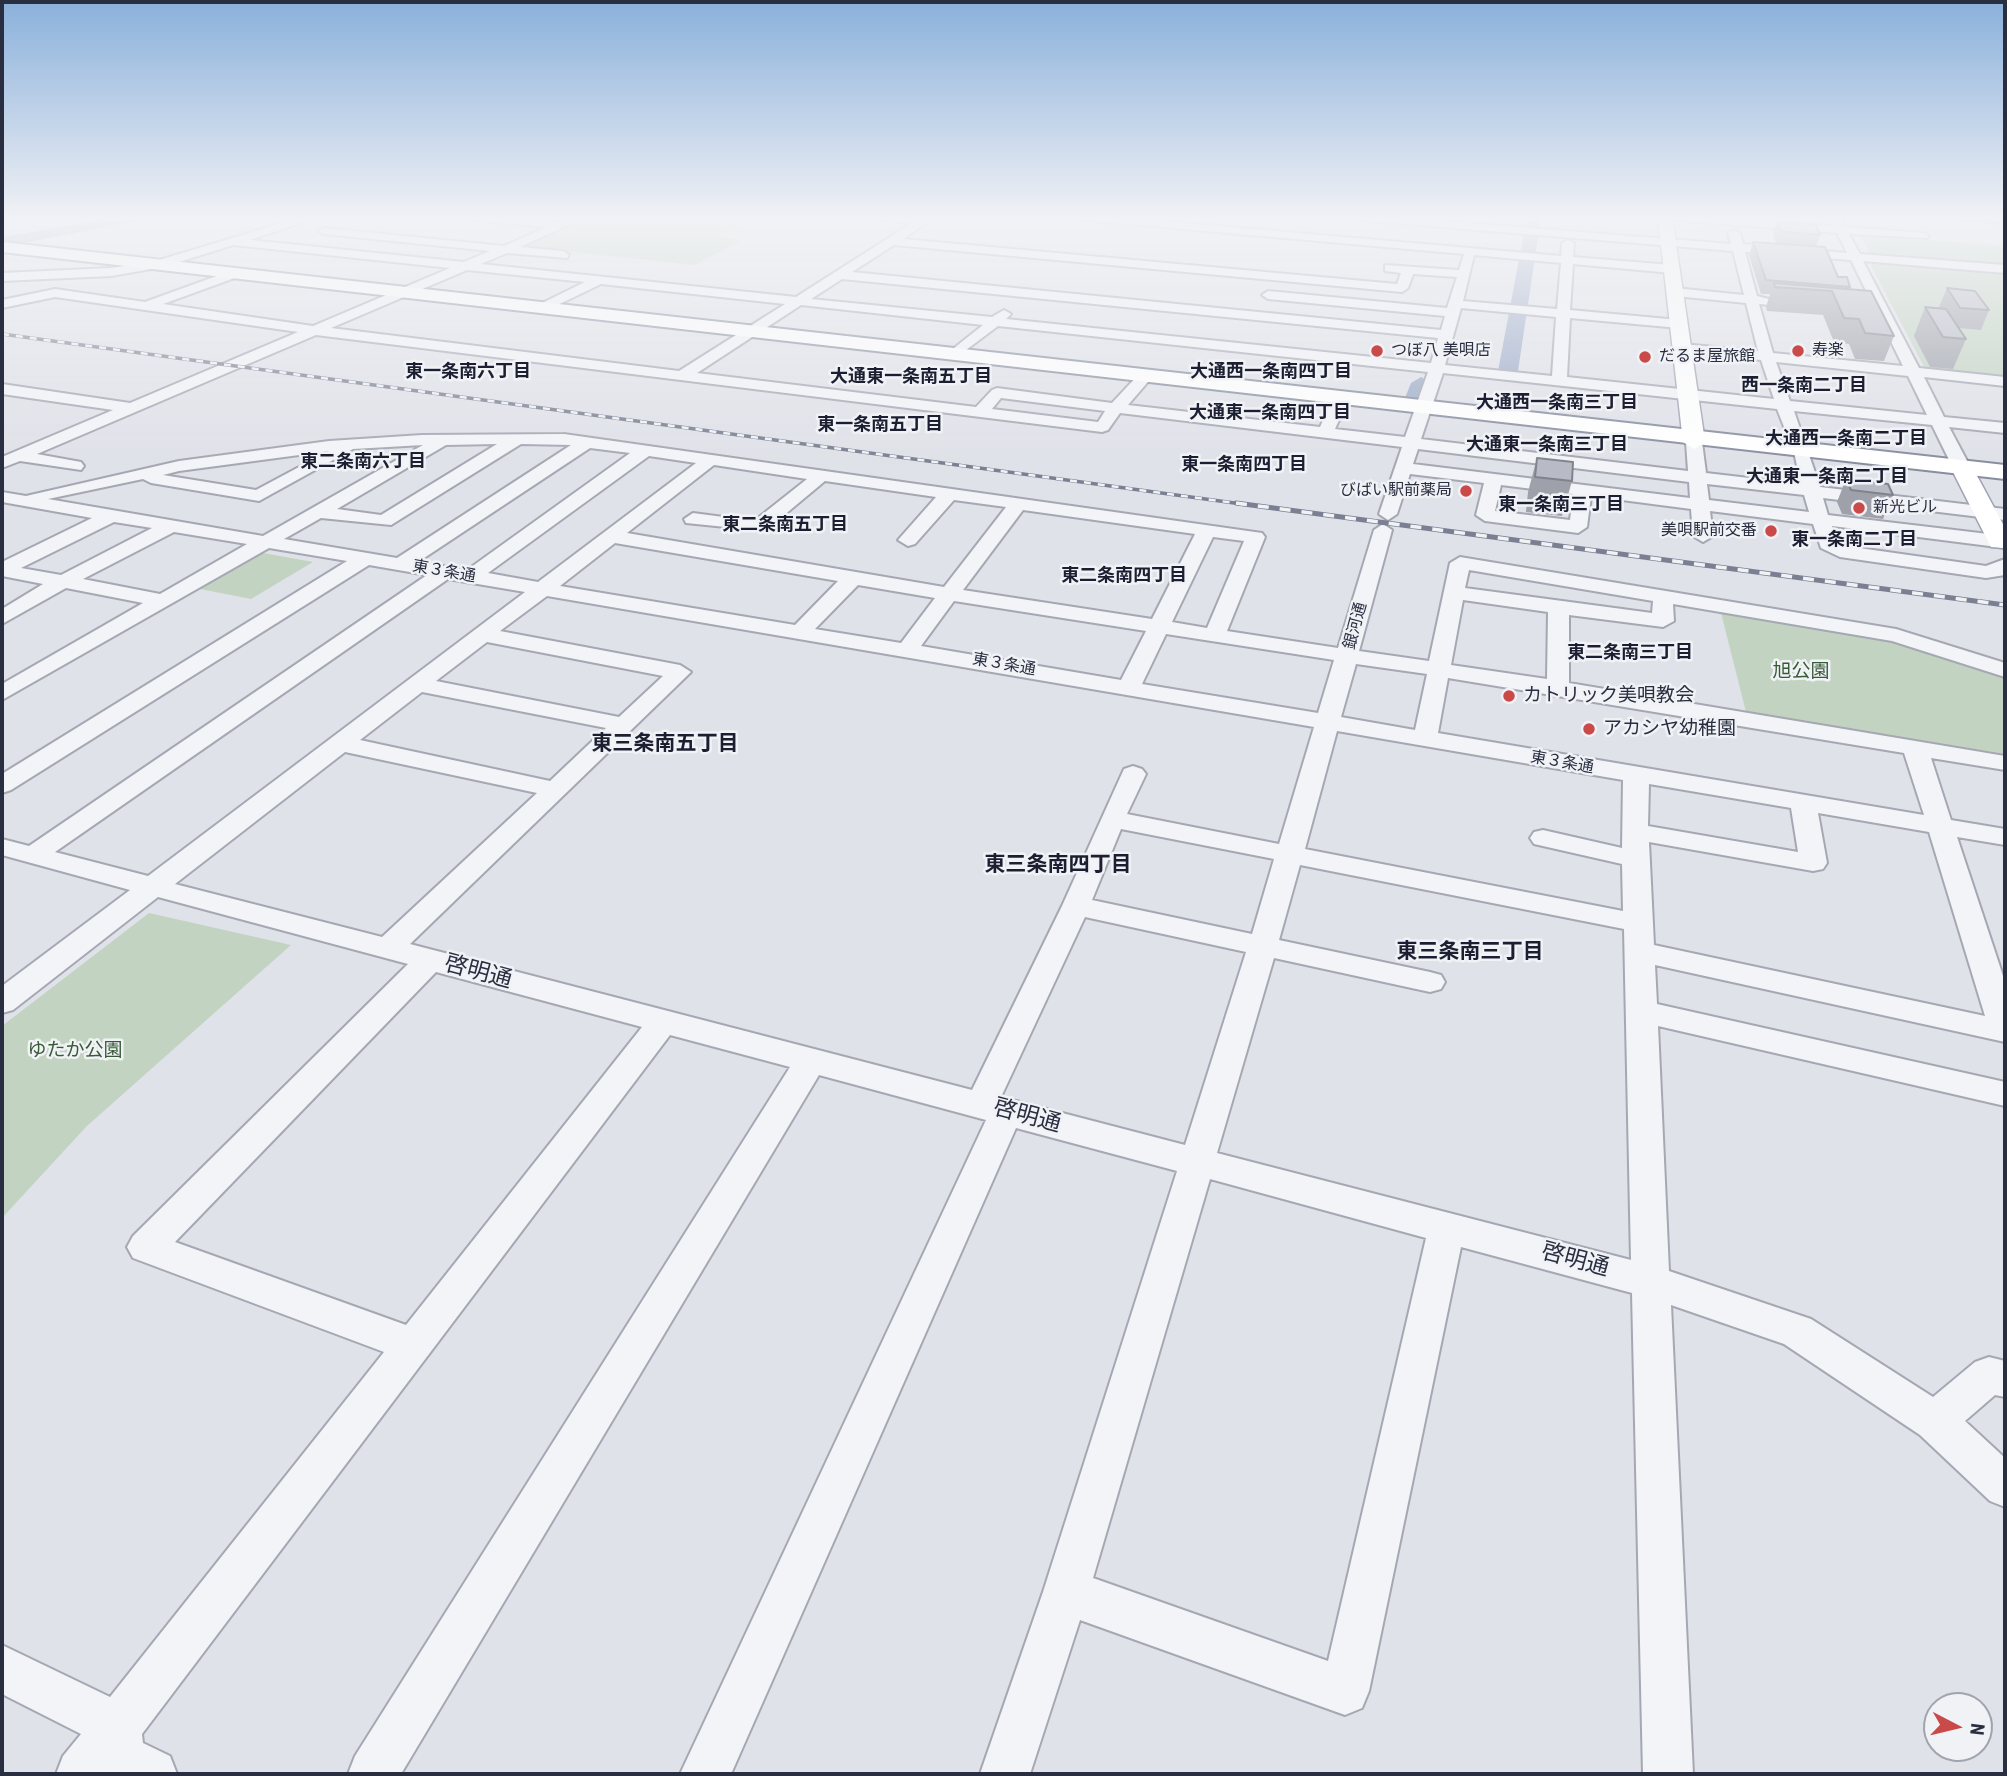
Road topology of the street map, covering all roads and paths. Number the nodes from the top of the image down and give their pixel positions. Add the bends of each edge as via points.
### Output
1 (1753, 299) edge
2 (22, 300) edge
3 (103, 300) edge
4 (163, 300) edge
5 (393, 300) edge
6 (470, 300) edge
7 (560, 300) edge
8 (802, 300) joint
9 (1021, 300) edge
10 (1090, 300) edge
11 (1145, 300) edge
12 (1309, 300) edge
13 (1324, 300) edge
14 (1457, 300) edge
15 (1563, 300) edge
16 (1676, 300) edge
17 (1761, 300) edge
18 (1874, 300) edge
19 (1779, 302) edge
20 (2, 304) edge
21 (146, 306) junction
22 (543, 308) junction
23 (1455, 308) junction
24 (1137, 309) junction
25 (1562, 313) junction
26 (995, 321) junction
27 (1679, 324) junction
28 (318, 331) junction
29 (751, 331) junction
30 (1287, 335) junction
31 (1446, 335) junction
32 (1682, 348) junction
33 (954, 355) junction
34 (1767, 357) junction
35 (1437, 368) junction
36 (1913, 372) junction
37 (683, 375) junction
38 (1145, 376) junction
39 (1559, 380) junction
40 (2005, 381) edge
41 (2, 389) edge
42 (1688, 394) junction
43 (1341, 398) junction
44 (1784, 404) junction
45 (131, 408) junction
46 (1116, 408) junction
47 (1423, 408) junction
48 (1938, 420) junction
49 (2005, 428) edge
50 (1326, 432) junction
51 (521, 437) junction
52 (1694, 439) junction
53 (444, 440) junction
54 (587, 442) junction
55 (1412, 442) junction
56 (353, 444) junction
57 (645, 451) junction
58 (1800, 451) junction
59 (10, 455) edge
60 (712, 459) junction
61 (2, 463) edge
62 (75, 466) dead end
63 (1405, 468) junction
64 (1962, 469) junction
65 (2005, 474) edge
66 (822, 475) junction
67 (136, 476) junction
68 (1697, 478) junction
69 (1494, 479) junction
70 (1583, 490) junction
71 (1812, 491) junction
72 (950, 493) junction
73 (8, 500) edge
74 (1019, 503) junction
75 (1698, 504) junction
76 (320, 512) junction
77 (1994, 512) edge
78 (111, 516) junction
79 (694, 519) dead end
80 (1821, 519) junction
81 (173, 526) junction
82 (1207, 529) junction
83 (610, 536) junction
84 (1703, 536) dead end
85 (908, 540) dead end
86 (267, 541) junction
87 (2004, 551) edge
88 (365, 559) junction
89 (400, 565) junction
90 (2, 570) edge
91 (443, 573) junction
92 (470, 577) junction
93 (853, 578) junction
94 (65, 581) junction
95 (539, 589) junction
96 (1454, 593) junction
97 (947, 594) junction
98 (1663, 595) junction
99 (163, 601) junction
100 (1559, 608) junction
101 (2, 618) edge
102 (1158, 626) junction
103 (801, 631) junction
104 (480, 634) junction
105 (1215, 634) junction
106 (908, 648) junction
107 (1348, 657) junction
108 (2005, 670) edge
109 (1440, 671) junction
110 (415, 684) junction
111 (1129, 687) junction
112 (1558, 688) junction
113 (2, 693) edge
114 (1329, 722) junction
115 (626, 725) junction
116 (1425, 739) junction
117 (338, 743) junction
118 (1915, 748) junction
119 (2005, 763) edge
120 (1133, 774) dead end
121 (1636, 776) junction
122 (2, 785) edge
123 (557, 790) junction
124 (1803, 803) junction
125 (1112, 819) junction
126 (1940, 826) junction
127 (2005, 837) edge
128 (1543, 838) dead end
129 (1636, 845) junction
130 (2, 847) edge
131 (1290, 853) junction
132 (32, 856) junction
133 (150, 887) junction
134 (1076, 906) junction
135 (1640, 937) junction
136 (1263, 946) junction
137 (387, 949) junction
138 (430, 960) junction
139 (1430, 982) dead end
140 (2, 1001) edge
141 (1643, 1012) junction
142 (663, 1022) junction
143 (2005, 1029) edge
144 (811, 1060) junction
145 (2005, 1094) edge
146 (994, 1108) junction
147 (1196, 1161) junction
148 (1447, 1227) junction
149 (1652, 1282) junction
150 (413, 1345) junction
151 (2005, 1379) edge
152 (1935, 1421) junction
153 (2005, 1486) edge
154 (1066, 1592) junction
155 (2, 1669) edge
156 (117, 1726) junction
157 (714, 1772) edge
158 (81, 1774) edge
159 (152, 1774) edge
160 (373, 1774) edge
161 (1006, 1774) edge
162 (1668, 1774) edge

1 - 34 street
2 - 20 street
3 - 21 street
4 - 21 street
5 - 28 street
6 - 22 highway
7 - 22 street
8 - 26 street
8 - 29 street
9 - 26 street
10 - 24 street
11 - 24 street
12 - 30 street
13 - 23 street
14 - 23 street, 銀河通
15 - 25 street
16 - 27 main road
17 - 19 street
18 - 36 street
21 - 28 street
22 - 29 highway
23 - 25 street
23 - 31 street, 銀河通
24 - 26 street
24 - 30 street
24 - 30 street
25 - 27 street
25 - 39 street
26 - 33 street
27 - 32 main road
28 - 37 street
28 - 45 street
29 - 33 highway
29 - 37 street
30 - 31 street
30 - 35 street
31 - 35 street, 銀河通
32 - 34 street
32 - 42 main road
33 - 38 highway
34 - 36 street
34 - 44 street
35 - 39 street
35 - 47 street, 銀河通
36 - 40 street
36 - 48 street
37 - 46 street via 1102,427
38 - 43 highway
38 - 46 street
39 - 42 street
41 - 45 street
42 - 44 street
42 - 52 main road
43 - 47 highway
43 - 50 street
44 - 48 street
44 - 58 street
45 - 59 street
46 - 50 street
47 - 52 highway
47 - 55 street, 銀河通
48 - 49 street
48 - 64 street
50 - 55 street
51 - 53 street
51 - 54 street
51 - 76 street via 384,521
52 - 58 highway
52 - 68 street
53 - 56 street
53 - 76 street
54 - 57 street
54 - 89 street
55 - 63 street, 銀河通
55 - 68 street
56 - 67 street via 261,453
56 - 67 street via 259,496
57 - 60 street
57 - 92 street
58 - 64 highway
58 - 71 street
59 - 61 street
59 - 62 street
60 - 66 street
60 - 83 street
63 - 69 street
63 - 107 street, 銀河通 via 1385,522
64 - 65 highway
64 - 77 main road
66 - 72 street
66 - 79 street via 758,527
67 - 73 street
68 - 71 street
68 - 75 street
69 - 70 street
69 - 70 street via 1485,515 1578,527
70 - 75 street
71 - 77 street
71 - 80 street
72 - 74 street
72 - 85 street
73 - 78 street, 東３条通
74 - 82 street
74 - 97 street
75 - 80 street
75 - 84 street
76 - 86 street
77 - 87 main road
78 - 81 street, 東３条通
78 - 90 street
80 - 87 street
80 - 87 street via 1828,544 1840,551 1986,572 1998,571
81 - 86 street, 東３条通
81 - 94 street
82 - 102 street
82 - 105 street via 1255,537
83 - 93 street
83 - 95 street
86 - 88 street, 東３条通
86 - 99 street
88 - 89 street, 東３条通
88 - 122 street
89 - 91 street, 東３条通
90 - 94 street
91 - 92 street, 東３条通
91 - 132 street
92 - 95 street, 東３条通
93 - 97 street
93 - 103 street
94 - 99 street
94 - 101 street
95 - 103 street, 東３条通
95 - 104 street
96 - 98 street via 1460,563
96 - 100 street
96 - 109 street
97 - 102 street
97 - 106 street
98 - 100 street via 1663,621
98 - 108 street via 1896,635
99 - 113 street
100 - 112 street
102 - 105 street
102 - 111 street
103 - 106 street, 東３条通
104 - 110 street
104 - 115 street via 680,672
105 - 107 street
106 - 111 street, 東３条通
107 - 109 street
107 - 114 street, 銀河通
109 - 112 street
109 - 116 street
110 - 115 street
110 - 117 street
111 - 114 street, 東３条通
112 - 118 street
114 - 116 street, 東３条通
114 - 131 street, 銀河通
115 - 123 street
116 - 121 street, 東３条通
117 - 123 street
117 - 133 street
118 - 119 street
118 - 126 street
120 - 125 street
121 - 124 street, 東３条通
121 - 129 street
123 - 137 street
124 - 126 street, 東３条通
124 - 129 street via 1813,863
125 - 131 street
125 - 134 street
126 - 127 street, 東３条通
126 - 143 street
128 - 129 street
129 - 135 street
130 - 132 street, 啓明通
131 - 135 street
131 - 136 street, 銀河通
132 - 133 street, 啓明通
133 - 137 street, 啓明通
133 - 140 street
134 - 136 street
134 - 146 street
135 - 141 street
135 - 143 street
136 - 139 street
136 - 147 street, 銀河通
137 - 138 street, 啓明通
138 - 142 street, 啓明通
138 - 150 street via 146,1247
141 - 145 street
141 - 149 street
142 - 144 street, 啓明通
142 - 150 street
144 - 146 street, 啓明通
144 - 160 street
146 - 147 street, 啓明通
146 - 157 street
147 - 148 street, 啓明通
147 - 154 street, 銀河通
148 - 149 street, 啓明通
148 - 154 street via 1345,1691
149 - 152 street, 啓明通 via 1797,1331
149 - 162 street
150 - 156 street
151 - 152 street via 1989,1375
152 - 153 street, 啓明通
154 - 161 street, 銀河通
155 - 156 street
156 - 158 street
156 - 159 street via 120,1758

